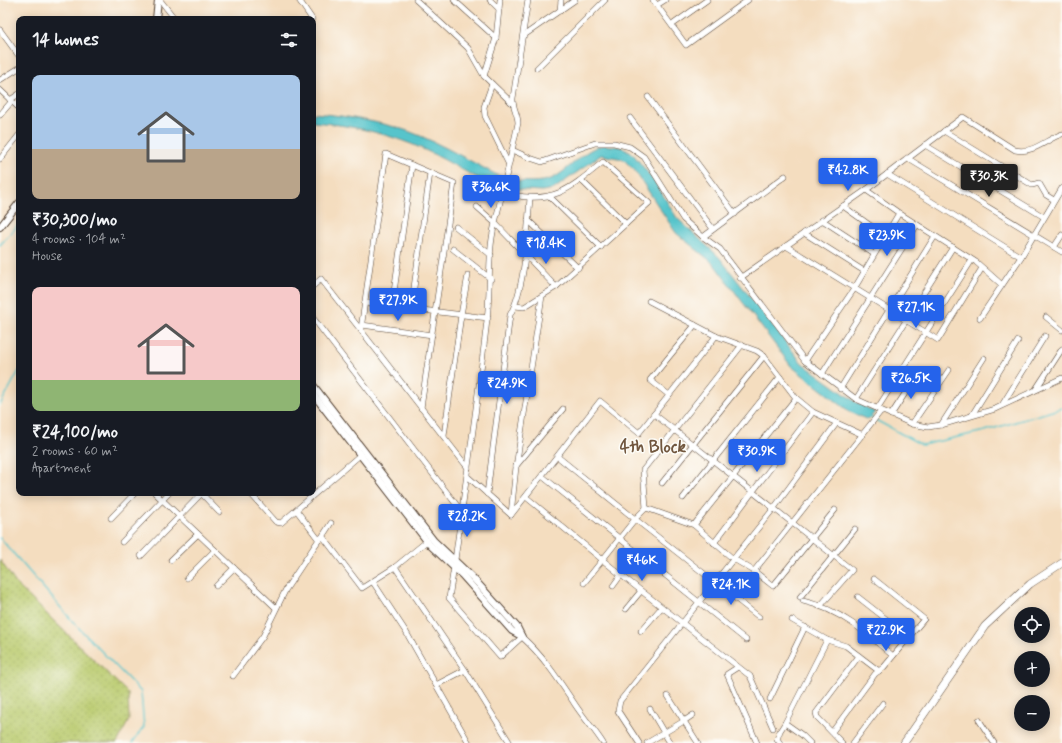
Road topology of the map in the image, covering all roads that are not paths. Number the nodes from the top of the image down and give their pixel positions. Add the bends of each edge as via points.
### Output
1 (159, 0) edge
2 (299, 0) edge
3 (416, 0) edge
4 (454, 0) edge
5 (490, 0) edge
6 (500, 0) edge
7 (528, 0) edge
8 (561, 0) edge
9 (575, 0) edge
10 (604, 0) edge
11 (653, 0) edge
12 (665, 0) edge
13 (706, 0) edge
14 (748, 0) edge
15 (657, 5) junction
16 (499, 8) junction
17 (560, 11) junction
18 (156, 16) edge
19 (172, 16) edge
20 (310, 16) edge
21 (672, 26) junction
22 (0, 30) edge
23 (523, 36) junction
24 (496, 38) junction
25 (16, 52) edge
26 (537, 68) dead end
27 (16, 70) edge
28 (484, 76) junction
29 (0, 80) edge
30 (492, 84) junction
31 (0, 90) edge
32 (16, 97) edge
33 (648, 97) dead end
34 (11, 101) junction
35 (512, 104) junction
36 (16, 105) edge
37 (0, 109) edge
38 (0, 116) edge
39 (630, 118) dead end
40 (944, 131) junction
41 (1062, 134) edge
42 (16, 139) edge
43 (925, 145) junction
44 (512, 150) junction
45 (907, 158) junction
46 (0, 159) edge
47 (508, 163) junction
48 (412, 165) junction
49 (430, 173) junction
50 (887, 174) junction
51 (785, 176) dead end
52 (581, 180) junction
53 (1062, 188) edge
54 (866, 190) junction
55 (513, 195) dead end
56 (549, 196) junction
57 (530, 198) junction
58 (1054, 200) junction
59 (843, 206) junction
60 (477, 207) dead end
61 (16, 208) edge
62 (899, 213) junction
63 (735, 214) junction
64 (1044, 217) junction
65 (528, 220) junction
66 (822, 220) junction
67 (495, 223) junction
68 (626, 224) junction
69 (917, 225) junction
70 (0, 227) edge
71 (456, 227) dead end
72 (713, 229) junction
73 (804, 233) junction
74 (1062, 234) edge
75 (703, 236) junction
76 (885, 236) junction
77 (935, 236) junction
78 (1033, 236) junction
79 (786, 246) junction
80 (601, 247) junction
81 (953, 247) junction
82 (1054, 247) junction
83 (453, 249) dead end
84 (1062, 252) edge
85 (524, 254) junction
86 (874, 254) junction
87 (491, 255) junction
88 (1021, 257) junction
89 (972, 260) junction
90 (578, 268) junction
91 (982, 268) junction
92 (864, 271) junction
93 (468, 275) dead end
94 (740, 278) junction
95 (490, 279) junction
96 (316, 283) edge
97 (1001, 284) junction
98 (556, 287) junction
99 (854, 289) junction
100 (542, 296) junction
101 (870, 299) junction
102 (649, 301) dead end
103 (365, 303) junction
104 (392, 306) junction
105 (515, 306) junction
106 (411, 309) junction
107 (889, 311) junction
108 (435, 312) junction
109 (461, 315) junction
110 (488, 318) junction
111 (980, 318) dead end
112 (1046, 318) dead end
113 (316, 322) edge
114 (906, 322) junction
115 (695, 325) junction
116 (361, 327) junction
117 (1062, 330) edge
118 (924, 332) junction
119 (432, 335) junction
120 (716, 336) junction
121 (1045, 336) dead end
122 (1018, 341) dead end
123 (742, 345) junction
124 (1062, 349) edge
125 (764, 356) junction
126 (984, 358) dead end
127 (805, 361) junction
128 (948, 370) dead end
129 (822, 374) junction
130 (917, 375) dead end
131 (780, 377) junction
132 (1062, 378) edge
133 (316, 388) edge
134 (840, 389) junction
135 (1036, 389) junction
136 (669, 396) junction
137 (316, 398) edge
138 (796, 398) junction
139 (856, 399) junction
140 (1002, 405) junction
141 (421, 408) junction
142 (563, 409) dead end
143 (879, 410) junction
144 (813, 412) junction
145 (654, 414) junction
146 (891, 415) junction
147 (972, 415) junction
148 (836, 424) junction
149 (912, 424) junction
150 (941, 425) junction
151 (675, 430) junction
152 (863, 435) junction
153 (444, 436) junction
154 (693, 444) junction
155 (360, 455) junction
156 (558, 457) junction
157 (713, 460) junction
158 (516, 467) junction
159 (468, 468) junction
160 (467, 476) junction
161 (542, 476) junction
162 (734, 477) junction
163 (662, 483) dead end
164 (754, 492) junction
165 (316, 494) edge
166 (487, 494) junction
167 (132, 496) edge
168 (158, 496) edge
169 (166, 496) edge
170 (198, 496) edge
171 (204, 496) edge
172 (253, 496) edge
173 (314, 496) edge
174 (526, 497) junction
175 (683, 498) dead end
176 (162, 500) junction
177 (646, 508) junction
178 (774, 508) junction
179 (835, 510) dead end
180 (297, 511) junction
181 (220, 512) dead end
182 (462, 512) junction
183 (511, 515) junction
184 (179, 516) junction
185 (111, 518) dead end
186 (635, 519) junction
187 (331, 523) dead end
188 (793, 523) junction
189 (694, 525) junction
190 (855, 528) dead end
191 (198, 534) junction
192 (320, 538) junction
193 (619, 538) junction
194 (812, 538) junction
195 (427, 541) junction
196 (122, 542) dead end
197 (714, 543) junction
198 (215, 550) junction
199 (833, 555) junction
200 (141, 556) dead end
201 (732, 558) junction
202 (171, 560) dead end
203 (455, 560) junction
204 (602, 560) junction
205 (1062, 563) edge
206 (395, 566) junction
207 (234, 568) junction
208 (454, 568) junction
209 (754, 571) junction
210 (621, 576) junction
211 (188, 578) dead end
212 (874, 579) dead end
213 (373, 582) junction
214 (713, 582) junction
215 (584, 583) dead end
216 (216, 586) dead end
217 (613, 586) dead end
218 (640, 592) junction
219 (858, 597) dead end
220 (697, 602) junction
221 (821, 605) junction
222 (276, 608) junction
223 (662, 608) junction
224 (626, 609) dead end
225 (759, 617) dead end
226 (792, 620) dead end
227 (680, 623) junction
228 (805, 627) junction
229 (642, 631) dead end
230 (522, 637) junction
231 (909, 637) junction
232 (746, 640) dead end
233 (827, 640) junction
234 (859, 656) junction
235 (893, 656) junction
236 (738, 667) junction
237 (465, 670) junction
238 (879, 671) junction
239 (233, 676) dead end
240 (436, 685) junction
241 (668, 696) dead end
242 (770, 698) dead end
243 (883, 702) dead end
244 (650, 709) dead end
245 (693, 715) dead end
246 (979, 720) dead end
247 (684, 721) junction
248 (785, 723) junction
249 (773, 728) dead end
250 (665, 732) junction
251 (832, 732) junction
252 (650, 742) edge
253 (469, 743) edge
254 (510, 743) edge
255 (603, 743) edge
256 (639, 743) edge
257 (670, 743) edge
258 (698, 743) edge
259 (756, 743) edge
260 (780, 743) edge
261 (810, 743) edge
262 (842, 743) edge
263 (853, 743) edge
264 (904, 743) edge
265 (994, 743) edge

1 - 18 street
1 - 19 street
2 - 20 street
3 - 28 street via 468,48
4 - 24 street
5 - 16 street
6 - 16 street
7 - 23 street
8 - 17 street
9 - 17 street
10 - 26 street
11 - 15 street
12 - 15 street
13 - 21 street
14 - 21 street via 686,45
15 - 21 street
16 - 24 street
17 - 23 street
22 - 25 street
23 - 35 street
24 - 28 street
27 - 29 street
28 - 30 street
30 - 35 street
30 - 47 street via 484,106 485,116
31 - 34 street
32 - 34 street
33 - 63 street
34 - 36 street
34 - 37 street
34 - 38 street
35 - 44 street via 518,117
39 - 72 street
40 - 41 street via 963,117 1022,152 1034,149
40 - 43 street
40 - 58 street via 1032,185 1039,183 1046,195
42 - 46 street
43 - 45 street
43 - 64 street
44 - 47 street
44 - 75 street via 542,162 595,143 614,143 630,147 644,157 683,219
45 - 50 street
45 - 78 street
47 - 67 street
48 - 49 street
48 - 103 street via 386,154
48 - 104 street
49 - 106 street
49 - 108 street via 454,183
50 - 54 street
50 - 88 street
51 - 63 street
52 - 56 street via 566,190
52 - 68 street
52 - 68 street via 603,162 649,203
53 - 58 street
54 - 59 street
54 - 62 street
55 - 57 street
56 - 57 street
56 - 80 street
57 - 65 street
58 - 64 street
59 - 66 street
59 - 76 street
60 - 67 street
61 - 70 street
62 - 69 street
62 - 76 street
63 - 72 street
64 - 78 street
65 - 85 street
65 - 90 street
66 - 73 street
66 - 86 street
67 - 85 street
67 - 87 street
68 - 80 street
69 - 77 street
69 - 101 street
71 - 87 street
72 - 75 street
73 - 79 street
73 - 92 street
74 - 82 street
75 - 94 street via 720,249
76 - 86 street
77 - 81 street
77 - 107 street
78 - 82 street
78 - 88 street
79 - 94 street
79 - 99 street
80 - 90 street
81 - 89 street
81 - 114 street
82 - 84 street
83 - 95 street
85 - 98 street
85 - 105 street
86 - 92 street
87 - 95 street
88 - 97 street
89 - 91 street
89 - 118 street
90 - 98 street
91 - 97 street
91 - 118 street via 938,340
92 - 99 street
93 - 109 street
94 - 127 street
95 - 110 street
96 - 116 street via 321,279
97 - 111 street
98 - 100 street
99 - 101 street
99 - 127 street
100 - 105 street via 524,307
100 - 158 street
101 - 107 street
101 - 129 street
102 - 115 street
103 - 104 street
103 - 116 street
104 - 106 street
105 - 166 street via 510,315
106 - 108 street
107 - 114 street
107 - 134 street
108 - 109 street
108 - 119 street
109 - 110 street
109 - 153 street
110 - 159 street
112 - 117 street
113 - 182 street
114 - 118 street
114 - 139 street
115 - 120 street
115 - 136 street via 650,380
116 - 119 street
116 - 141 street
118 - 143 street
119 - 141 street
120 - 123 street
120 - 136 street
121 - 140 street
122 - 147 street
123 - 125 street
123 - 151 street
124 - 135 street
125 - 131 street
125 - 154 street
126 - 150 street
127 - 129 street
128 - 149 street
129 - 134 street
130 - 146 street
131 - 138 street
131 - 157 street
132 - 135 street
133 - 203 street via 434,541
134 - 139 street
135 - 140 street
136 - 145 street
137 - 155 street
138 - 144 street
138 - 162 street
139 - 143 street
140 - 147 street
141 - 153 street
142 - 158 street
143 - 146 street
143 - 152 street
144 - 148 street
144 - 164 street
145 - 151 street
145 - 156 street via 639,433 600,401
146 - 149 street
147 - 150 street
148 - 152 street
148 - 178 street
149 - 150 street via 928,427
151 - 154 street
151 - 177 street via 643,470
152 - 188 street
153 - 159 street
154 - 157 street
154 - 163 street
155 - 165 street
155 - 195 street
156 - 161 street
156 - 186 street
157 - 162 street
157 - 175 street
158 - 183 street
159 - 160 street
160 - 166 street
160 - 182 street
161 - 174 street
161 - 193 street
162 - 164 street
162 - 189 street
164 - 178 street
164 - 197 street
166 - 183 street
167 - 185 street
168 - 176 street
169 - 176 street
170 - 184 street
171 - 181 street
172 - 180 street via 278,523
173 - 180 street
174 - 183 street
174 - 204 street
176 - 184 street
176 - 196 street
177 - 186 street
177 - 189 street
178 - 188 street
178 - 201 street
179 - 194 street
180 - 192 street
182 - 203 street
184 - 191 street
184 - 200 street
186 - 193 street
186 - 214 street
187 - 192 street
188 - 194 street
188 - 209 street
189 - 197 street
190 - 199 street
191 - 198 street
191 - 202 street
192 - 213 street via 359,586 365,587
192 - 222 street via 290,581
193 - 204 street
193 - 220 street
194 - 199 street
194 - 209 street via 773,586
195 - 206 street
195 - 208 street
197 - 201 street
198 - 207 street
198 - 211 street
199 - 221 street via 852,570
199 - 221 street via 802,599
201 - 209 street
201 - 214 street
203 - 230 street via 517,627
204 - 210 street
204 - 215 street
205 - 264 main road via 1030,584 985,626
206 - 213 street
206 - 237 street
207 - 216 street
207 - 222 street
208 - 230 street via 512,631
208 - 230 street via 449,598 500,657
210 - 217 street
210 - 218 street
212 - 231 street via 924,617
213 - 240 street via 406,632
214 - 220 street
214 - 225 street
218 - 223 street
218 - 224 street
219 - 231 street
220 - 227 street
220 - 232 street
221 - 235 street via 868,634
222 - 239 street via 263,636
223 - 227 street
223 - 229 street
226 - 228 street
227 - 236 street
227 - 256 street via 620,701 618,711
228 - 233 street
228 - 242 street
230 - 255 street via 538,651
231 - 235 street
233 - 234 street via 846,646
233 - 248 street
234 - 238 street
234 - 251 street via 816,714
235 - 238 street
236 - 249 street via 750,676
236 - 259 street via 727,674
237 - 240 street
237 - 254 street
238 - 251 street
240 - 253 street
241 - 247 street
243 - 263 street
244 - 250 street
245 - 247 street
246 - 265 street
247 - 250 street
247 - 258 street
248 - 260 street via 777,739
248 - 261 street
250 - 252 street
250 - 257 street
251 - 262 street

